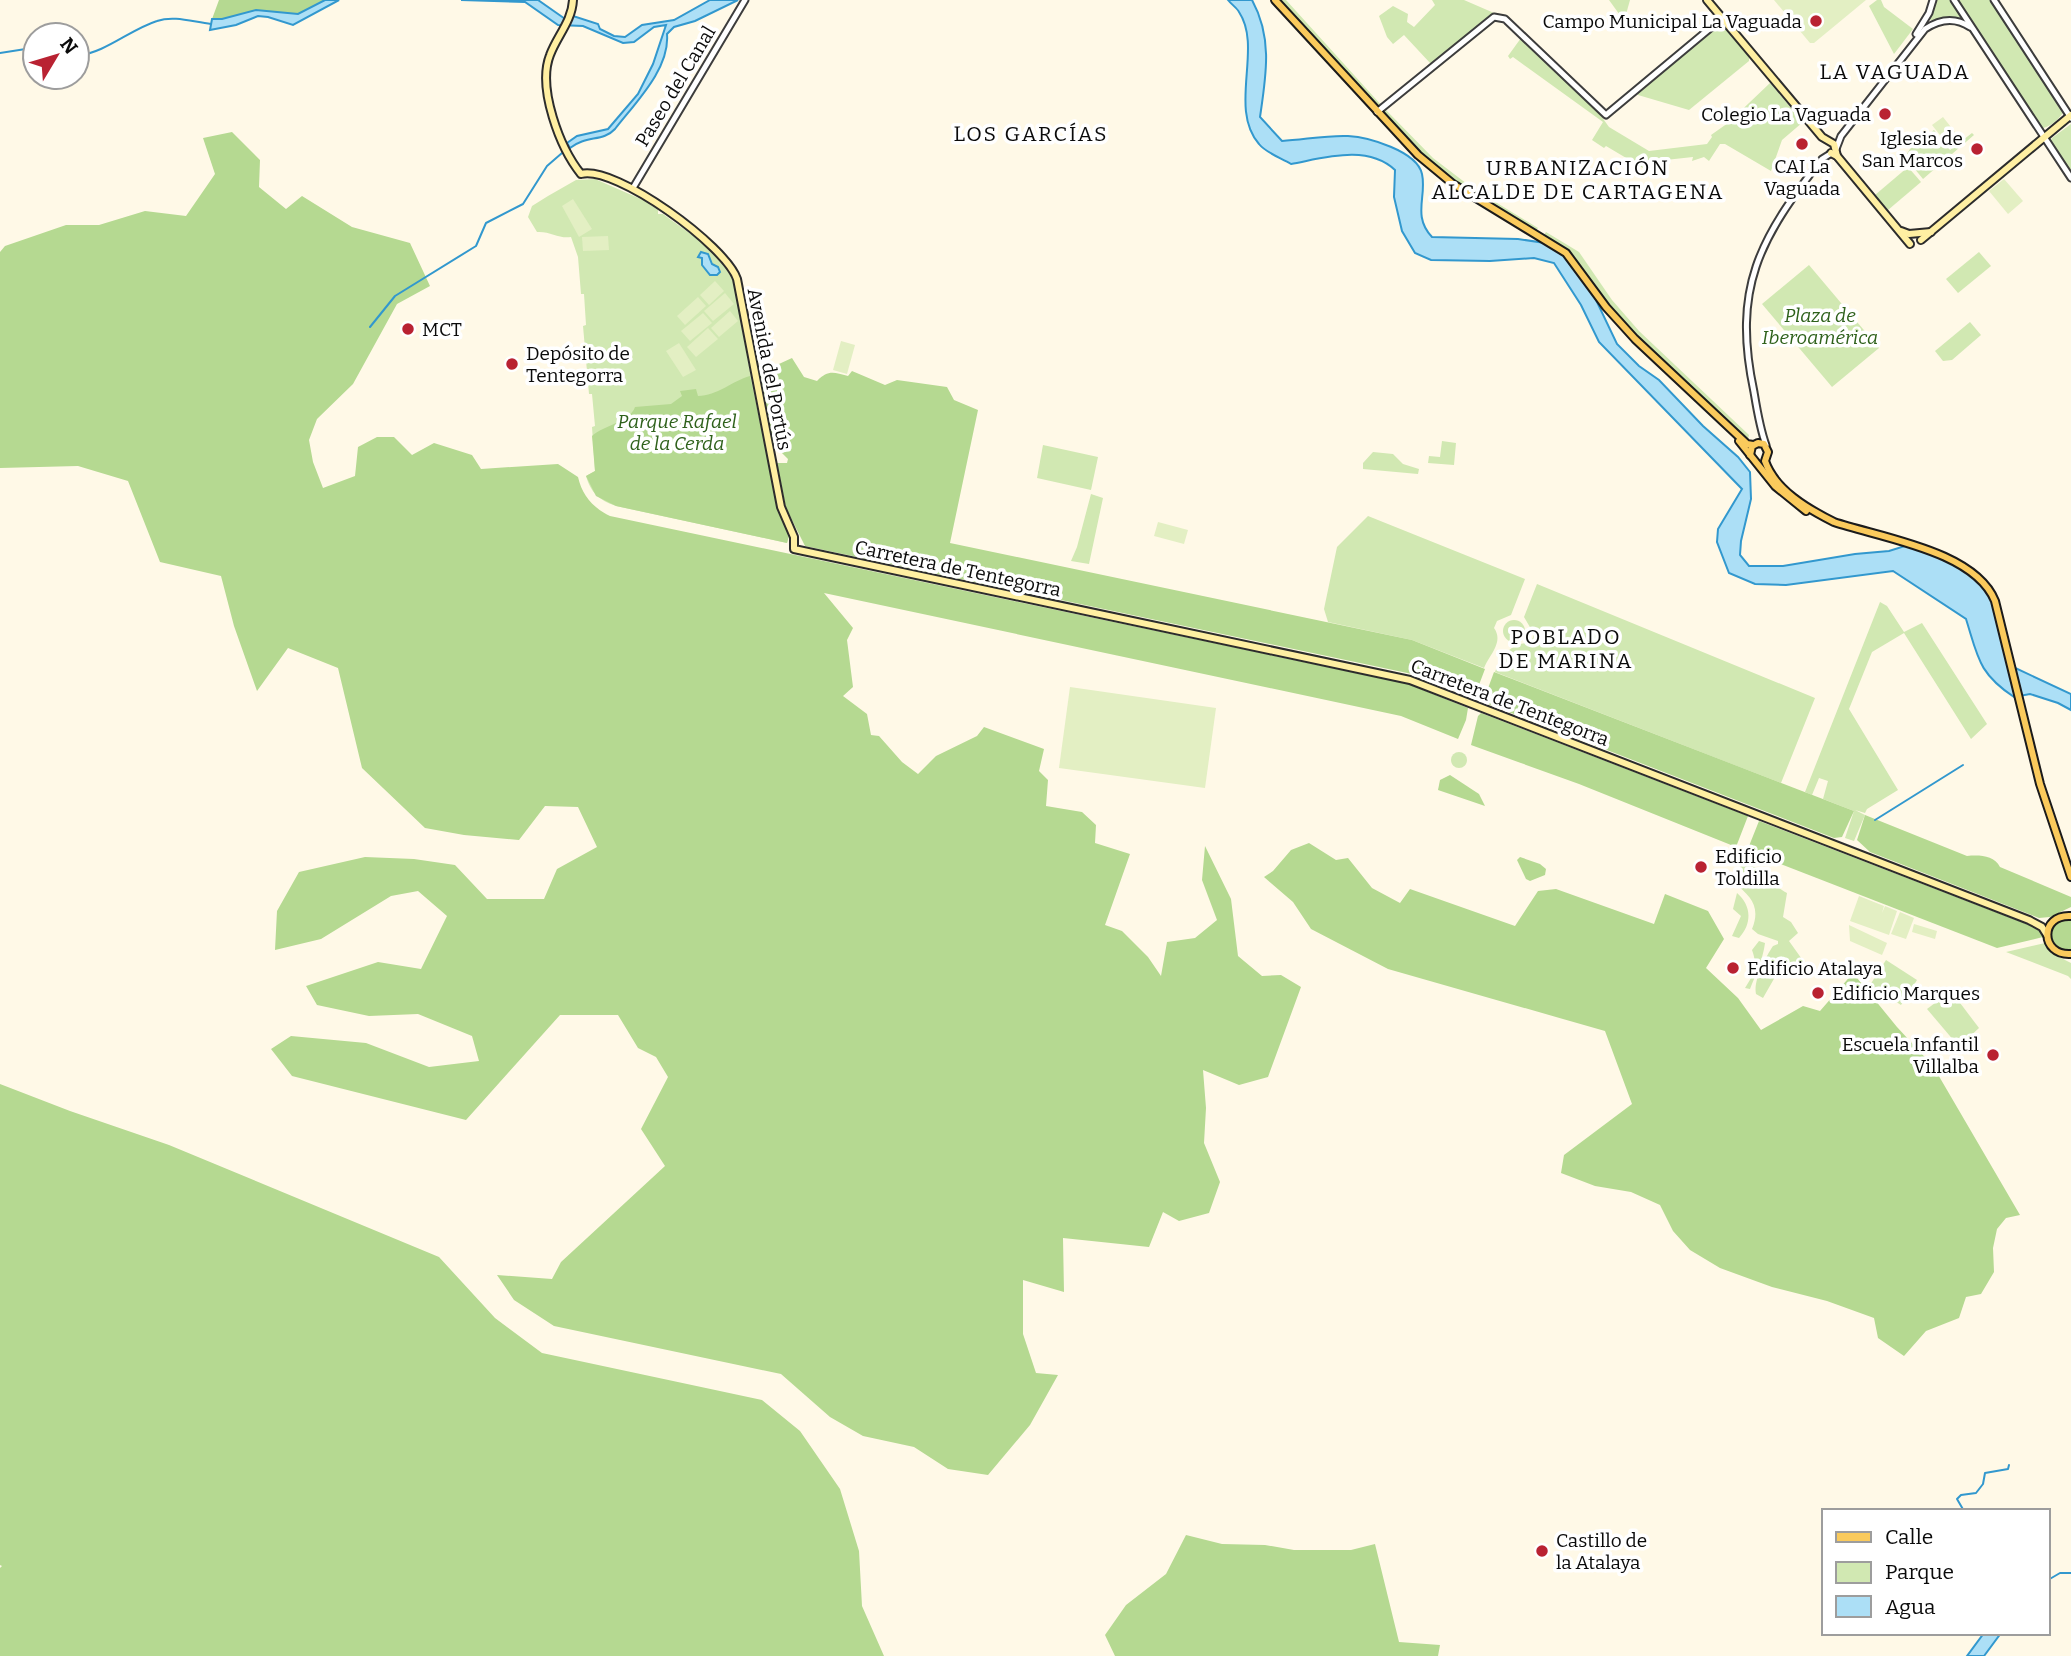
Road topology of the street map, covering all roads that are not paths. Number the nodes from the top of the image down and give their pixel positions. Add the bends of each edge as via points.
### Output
1 (573, 0) edge
2 (1275, 0) edge
3 (1707, 0) edge
4 (1933, 0) edge
5 (1954, 0) edge
6 (1994, 0) edge
7 (744, 1) edge
8 (1929, 13) junction
9 (1721, 16) junction
10 (1938, 22) junction
11 (1977, 35) junction
12 (1377, 112) junction
13 (2071, 116) edge
14 (2044, 137) junction
15 (1830, 150) junction
16 (2071, 177) edge
17 (633, 188) junction
18 (1935, 229) junction
19 (1899, 230) junction
20 (1914, 233) junction
21 (1921, 240) junction
22 (1910, 244) junction
23 (1710, 409) junction
24 (1761, 428) junction
25 (1756, 444) junction
26 (1766, 446) junction
27 (1753, 457) junction
28 (1765, 458) junction
29 (1838, 523) junction
30 (794, 550) joint
31 (2071, 877) edge
32 (2070, 915) edge
33 (2029, 920) junction
34 (2054, 920) junction
35 (2047, 936) junction
36 (2069, 956) edge

1 - 17 main road, Avenida del Portús via 546,70 559,134 581,174 593,172
2 - 12 main road
3 - 9 main road
4 - 8 street
5 - 11 street
6 - 13 street
7 - 17 street, Paseo del Canal
8 - 10 street via 1930,20
8 - 15 street
9 - 12 street via 1606,115 1505,19 1494,17
9 - 15 main road
10 - 11 street via 1964,23
10 - 15 street via 1920,34
11 - 14 street
12 - 23 main road via 1446,179 1575,262 1623,327
13 - 14 main road
14 - 16 street
14 - 18 main road
15 - 19 main road
15 - 24 street via 1780,214 1752,280 1746,347
17 - 30 main road, Avenida del Portús via 718,251 736,275 780,507 793,534
18 - 20 main road
18 - 21 main road
19 - 20 main road
19 - 22 main road
20 - 21 main road
20 - 22 main road via 1908,238
21 - 22 main road
23 - 25 main road via 1747,444
23 - 27 main road
24 - 25 street
24 - 26 street
25 - 26 main road
25 - 27 main road
26 - 28 main road
27 - 28 main road
27 - 29 main road via 1785,496 1807,512
28 - 29 main road via 1784,487 1810,509
29 - 31 main road via 1938,554 1977,575 1989,590 2040,785
30 - 33 main road, Carretera de Tentegorra via 1410,680
32 - 34 main road
33 - 34 main road, Carretera de Tentegorra
33 - 35 main road, Carretera de Tentegorra
34 - 35 main road
35 - 36 main road via 2052,948

